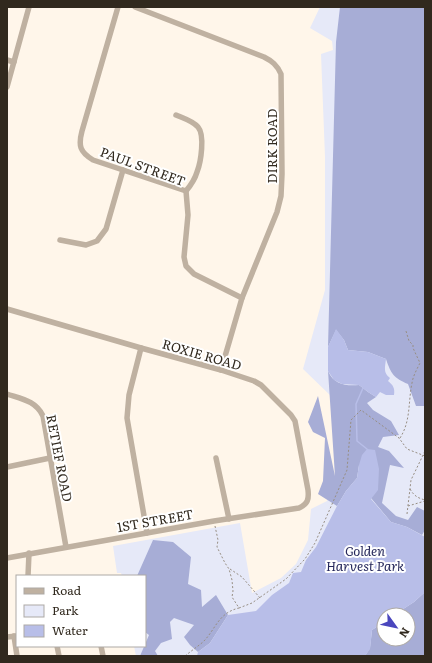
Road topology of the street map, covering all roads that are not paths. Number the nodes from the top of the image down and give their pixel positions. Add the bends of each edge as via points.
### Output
1 (29, 7) edge
2 (118, 7) edge
3 (135, 7) edge
4 (7, 60) edge
5 (14, 62) junction
6 (7, 88) edge
7 (176, 115) dead end
8 (123, 170) junction
9 (186, 191) junction
10 (60, 240) dead end
11 (242, 298) junction
12 (7, 309) edge
13 (141, 348) junction
14 (221, 370) junction
15 (7, 394) edge
16 (50, 458) junction
17 (216, 458) dead end
18 (7, 468) edge
19 (306, 504) joint
20 (229, 519) junction
21 (147, 533) junction
22 (66, 547) junction
23 (29, 553) junction
24 (7, 558) edge
25 (28, 575) edge
26 (16, 636) edge
27 (7, 637) edge

1 - 5 street
2 - 8 street, PAUL STREET via 80,140 82,150 93,160
3 - 11 street, DIRK ROAD via 264,57 277,66 281,74 281,196
4 - 5 street
5 - 6 street
7 - 9 street via 195,124 201,134 199,167
8 - 9 street, PAUL STREET
8 - 10 street via 106,229 97,241 86,246
9 - 11 street, PAUL STREET via 186,266 194,274
11 - 14 street, DIRK ROAD
12 - 13 street, ROXIE ROAD
13 - 14 street, ROXIE ROAD
13 - 21 street via 129,395 127,418
14 - 19 street, ROXIE ROAD via 254,381 295,421 308,490
15 - 16 street, RETIEF ROAD via 29,401 40,410
16 - 18 street
16 - 22 street, RETIEF ROAD
17 - 20 street
19 - 20 street, 1ST STREET via 299,508
20 - 21 street, 1ST STREET
21 - 22 street, 1ST STREET
22 - 23 street, 1ST STREET
23 - 24 street, 1ST STREET
23 - 25 street
26 - 27 street

